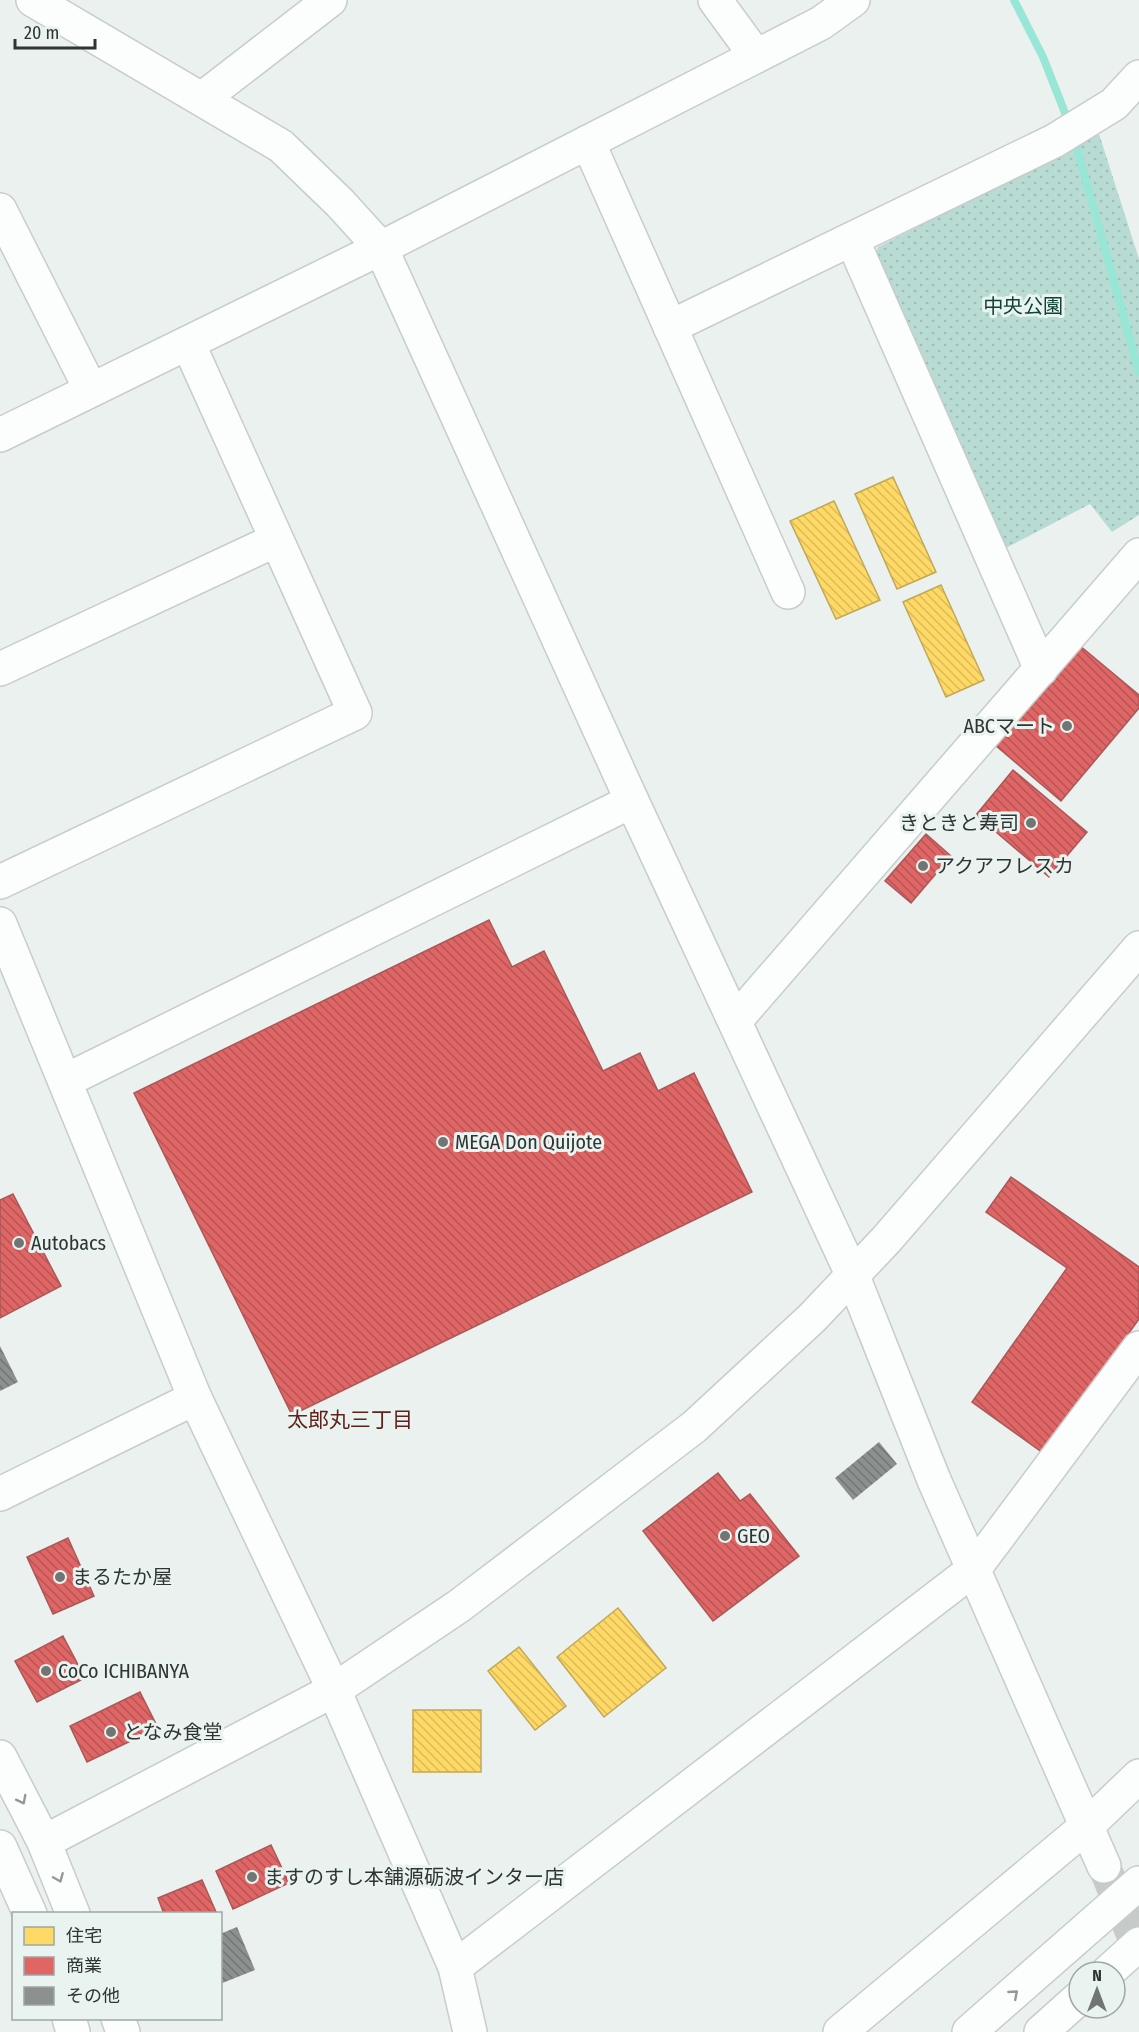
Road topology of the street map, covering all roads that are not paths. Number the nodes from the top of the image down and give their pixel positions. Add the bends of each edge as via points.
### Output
1 (33, 0) edge
2 (330, 0) edge
3 (715, 0) edge
4 (853, 0) edge
5 (756, 56) junction
6 (1139, 76) edge
7 (203, 99) junction
8 (588, 142) junction
9 (0, 210) edge
10 (852, 239) junction
11 (381, 248) junction
12 (670, 327) junction
13 (188, 343) junction
14 (91, 390) junction
15 (0, 435) edge
16 (276, 540) junction
17 (1139, 555) edge
18 (788, 592) dead end
19 (0, 669) edge
20 (1041, 669) junction
21 (632, 801) junction
22 (0, 882) edge
23 (0, 924) edge
24 (1139, 948) edge
25 (735, 1021) junction
26 (65, 1081) junction
27 (852, 1274) junction
28 (1139, 1348) edge
29 (195, 1398) junction
30 (0, 1494) edge
31 (974, 1569) junction
32 (334, 1690) junction
33 (0, 1757) edge
34 (1139, 1776) edge
35 (1088, 1825) junction
36 (0, 1839) edge
37 (44, 1842) junction
38 (1104, 1866) tunnel mouth
39 (4, 1867) edge
40 (1139, 1883) edge
41 (29, 1912) edge
42 (72, 1912) edge
43 (1139, 1944) edge
44 (1121, 1960) edge
45 (455, 1967) junction
46 (1067, 2009) edge
47 (470, 2032) edge
48 (840, 2032) edge
49 (969, 2032) edge
50 (1041, 2032) edge

1 - 7 main road
2 - 7 main road
3 - 5 main road
4 - 5 main road via 821,23
5 - 8 main road
6 - 10 main road via 1114,104 1062,135
7 - 11 main road via 281,146
8 - 11 main road
8 - 12 main road
9 - 14 main road
10 - 12 main road
10 - 20 main road
11 - 13 main road
11 - 21 main road
12 - 18 main road
13 - 14 main road
13 - 16 main road
14 - 15 main road
16 - 19 main road
16 - 22 main road via 355,713
17 - 20 main road
20 - 25 main road
21 - 25 main road
21 - 26 main road
23 - 26 main road
24 - 27 main road via 886,1240
25 - 27 main road
26 - 29 main road
27 - 31 main road via 933,1480
27 - 32 main road via 812,1318 694,1427 459,1606
28 - 31 main road
29 - 30 main road
29 - 32 main road
31 - 35 main road
31 - 45 main road
32 - 37 main road
32 - 45 main road
33 -> 37 main road
34 - 35 main road
35 - 38 main road
35 - 48 main road
36 - 37 main road
37 - 39 main road
37 -> 42 main road
39 - 41 main road
49 -> 40 main road
43 - 44 main road
45 - 47 main road
46 - 50 main road

